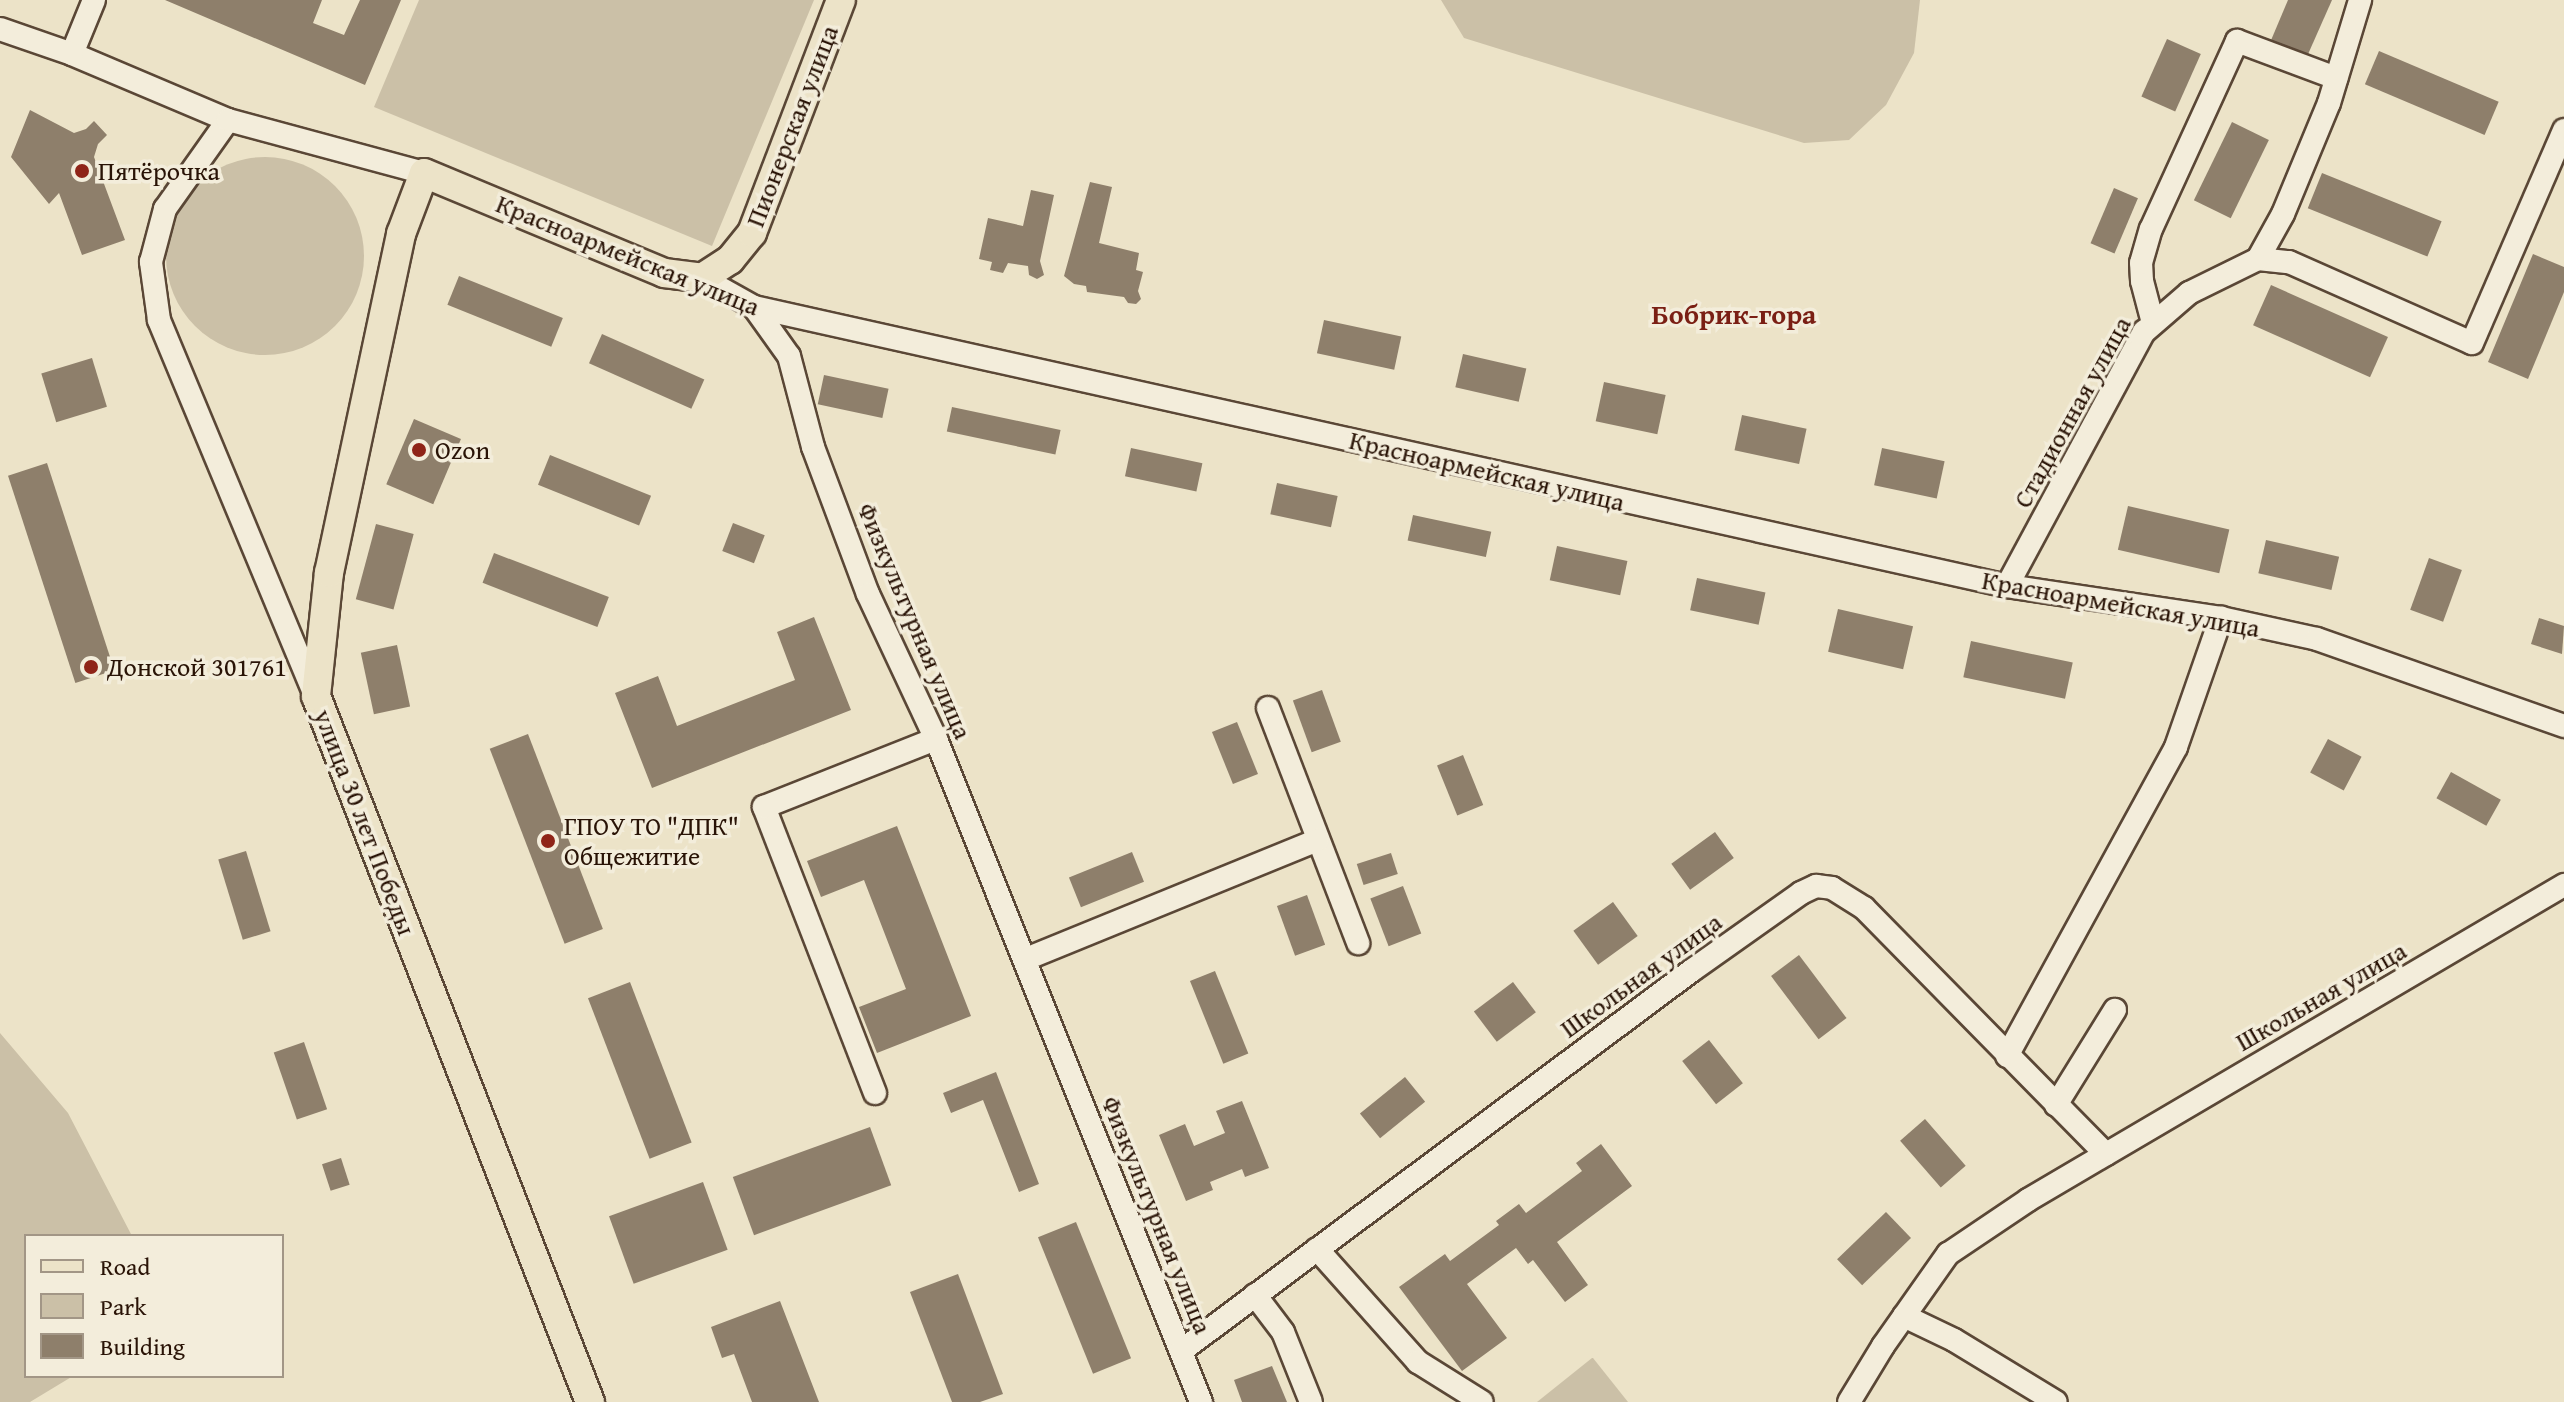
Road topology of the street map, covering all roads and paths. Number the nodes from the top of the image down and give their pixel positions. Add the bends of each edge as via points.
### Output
1 (94, 0) edge
2 (841, 0) edge
3 (2360, 0) edge
4 (0, 29) edge
5 (72, 54) junction
6 (2336, 78) junction
7 (228, 120) junction
8 (2564, 130) edge
9 (424, 173) junction
10 (2258, 259) junction
11 (702, 278) junction
12 (754, 307) junction
13 (2153, 323) junction
14 (2007, 586) junction
15 (2221, 618) junction
16 (316, 696) junction
17 (1268, 708) dead end
18 (2564, 726) edge
19 (936, 739) junction
20 (1318, 840) junction
21 (2564, 885) edge
22 (1358, 943) dead end
23 (1026, 959) junction
24 (2115, 1010) dead end
25 (2007, 1056) junction
26 (875, 1093) dead end
27 (2056, 1105) junction
28 (2106, 1154) junction
29 (1317, 1249) junction
30 (1255, 1295) junction
31 (1904, 1316) junction
32 (1181, 1351) junction
33 (590, 1402) edge
34 (1201, 1402) edge
35 (1311, 1402) edge
36 (1482, 1402) edge
37 (1849, 1402) edge
38 (2056, 1402) edge

1 - 5 street
2 - 11 main road, Пионерская улица via 752,233 730,260
3 - 6 street
4 - 5 street
5 - 7 street
6 - 10 street via 2283,214
6 - 13 street via 2237,41 2141,263
7 - 9 street
7 - 16 street via 165,209 151,262 159,320
8 - 10 street via 2472,343 2289,262
9 - 11 main road, Красноармейская улица via 664,273
9 - 16 main road, улица 30 лет Победы via 401,234 329,573
10 - 13 street, Стадионная улица via 2189,293
11 - 12 street, Красноармейская улица
12 - 14 street, Красноармейская улица
12 - 19 street, Физкультурная улица via 789,356 813,447 868,594
13 - 14 street, Стадионная улица
14 - 15 street, Красноармейская улица
15 - 18 street, Красноармейская улица via 2317,639
15 - 25 street via 2176,747
16 - 33 main road, улица 30 лет Победы
17 - 20 street
19 - 23 street, Физкультурная улица
19 - 26 street via 764,807
20 - 22 street
20 - 23 street
21 - 28 street, Школьная улица
23 - 32 street, Физкультурная улица
24 - 27 street
25 - 27 street, Школьная улица
25 - 29 street, Школьная улица via 1864,908 1832,888 1816,886 1691,971
27 - 28 street, Школьная улица
28 - 31 street, Школьная улица via 1948,1254
29 - 30 street, Школьная улица
29 - 36 street via 1418,1362
30 - 32 street, Школьная улица
30 - 35 street via 1283,1332
31 - 37 street, Школьная улица
31 - 38 street
32 - 34 street, Физкультурная улица

